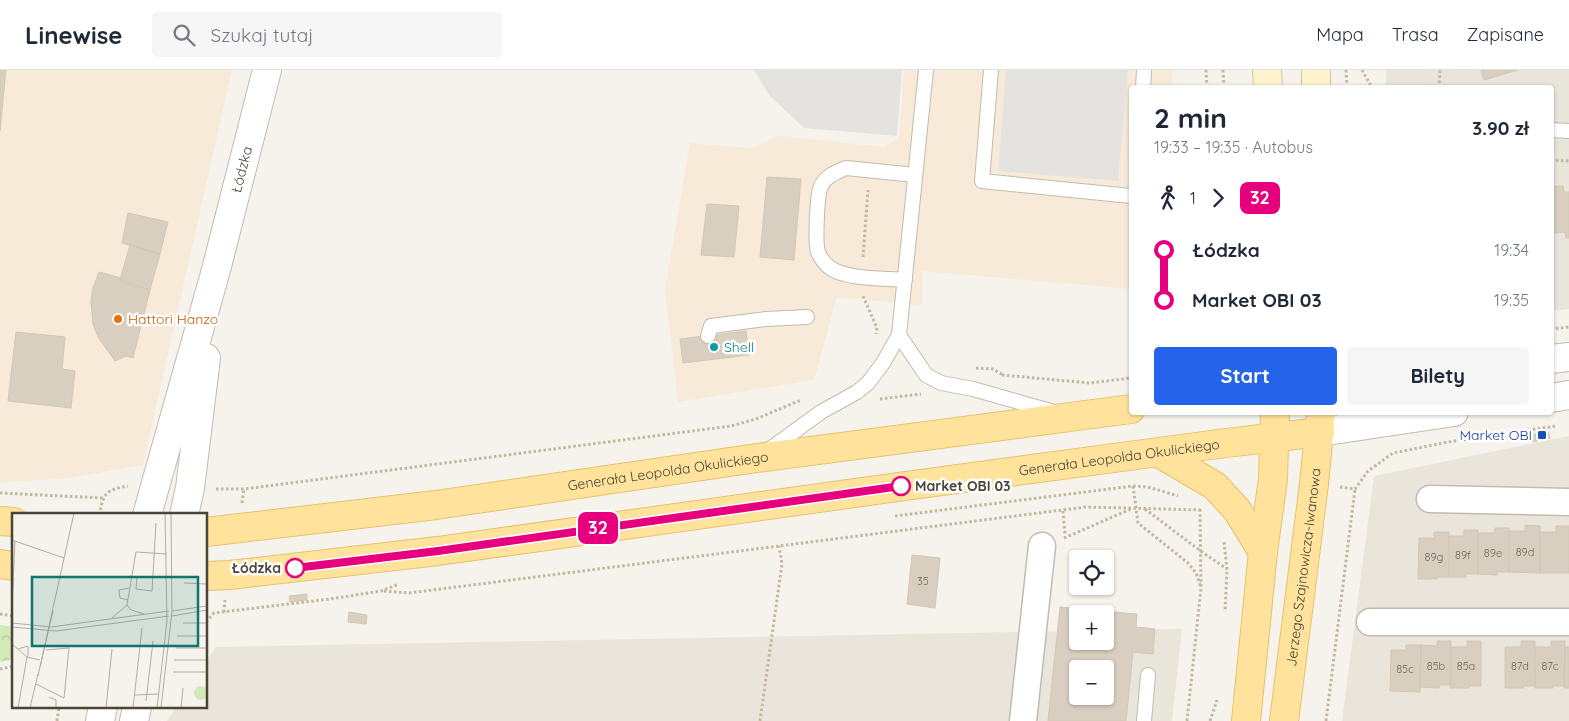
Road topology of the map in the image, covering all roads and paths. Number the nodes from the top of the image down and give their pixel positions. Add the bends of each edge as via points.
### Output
1 (267, 70) edge
2 (926, 70) edge
3 (991, 70) edge
4 (1144, 70) edge
5 (1206, 70) edge
6 (1223, 70) edge
7 (1267, 70) edge
8 (1316, 70) edge
9 (1346, 70) edge
10 (1362, 70) edge
11 (1440, 70) edge
12 (1143, 85) edge
13 (1207, 85) edge
14 (1224, 85) edge
15 (1268, 85) edge
16 (1316, 85) edge
17 (1347, 85) edge
18 (1370, 85) edge
19 (1439, 85) edge
20 (1554, 130) edge
21 (1569, 130) edge
22 (1554, 160) edge
23 (1569, 161) edge
24 (915, 174) junction
25 (868, 189) dead end
26 (1129, 196) edge
27 (863, 257) dead end
28 (216, 270) junction
29 (905, 280) junction
30 (861, 290) dead end
31 (807, 317) dead end
32 (1569, 327) edge
33 (1554, 329) edge
34 (900, 335) junction
35 (708, 336) dead end
36 (875, 337) dead end
37 (1569, 357) edge
38 (1554, 359) edge
39 (1003, 375) dead end
40 (1129, 378) edge
41 (1569, 395) edge
42 (810, 397) dead end
43 (1554, 398) edge
44 (1129, 409) edge
45 (1414, 415) edge
46 (1070, 417) junction
47 (1320, 422) edge
48 (1274, 425) edge
49 (1560, 425) dead end
50 (1159, 453) junction
51 (757, 458) junction
52 (136, 485) dead end
53 (1133, 486) dead end
54 (1337, 486) dead end
55 (208, 489) dead end
56 (1355, 489) junction
57 (0, 493) edge
58 (103, 498) junction
59 (1430, 499) dead end
60 (1569, 502) edge
61 (1135, 508) junction
62 (1145, 509) junction
63 (1063, 510) junction
64 (1200, 510) junction
65 (1209, 510) dead end
66 (99, 513) edge
67 (148, 513) edge
68 (184, 513) edge
69 (208, 532) edge
70 (1224, 540) dead end
71 (1053, 542) junction
72 (779, 546) junction
73 (1202, 552) junction
74 (1263, 552) junction
75 (1227, 569) junction
76 (208, 576) edge
77 (1201, 588) junction
78 (226, 599) dead end
79 (224, 612) junction
80 (1225, 612) dead end
81 (208, 620) edge
82 (1370, 622) dead end
83 (1569, 622) edge
84 (1148, 675) dead end
85 (1217, 700) dead end
86 (60, 708) edge
87 (103, 708) edge
88 (137, 708) edge
89 (56, 721) edge
90 (100, 721) edge
91 (134, 721) edge
92 (760, 721) edge
93 (1023, 721) edge
94 (1144, 721) edge
95 (1187, 721) edge
96 (1210, 721) edge
97 (1246, 721) edge
98 (1284, 721) edge
99 (1326, 721) edge

1 - 28 street, Łódzka
2 - 24 lane
3 - 26 lane via 982,181
4 - 12 lane
5 - 13 path
6 - 14 path
7 - 15 main road
8 - 16 main road
9 - 17 path
10 - 18 path
11 - 19 path
20 - 21 lane
22 - 23 path
24 - 29 lane
24 - 29 lane via 846,168 835,172 820,188 816,238 818,253 828,267 839,274
25 - 27 path
28 - 67 street, Łódzka
28 - 68 street, Łódzka
29 - 34 lane
30 - 36 path via 878,328
31 - 35 lane via 711,326
32 - 33 path
34 - 46 lane via 926,375 941,383
34 - 51 lane via 868,383
37 - 38 street
39 - 40 path via 1090,382
41 - 43 street
42 - 55 path via 731,426 244,489
44 - 46 main road, Generała Leopolda Okulickiego
45 - 47 street
46 - 51 main road, Generała Leopolda Okulickiego
47 - 48 main road, Generała Leopolda Okulickiego
47 - 98 main road, Jerzego Szajnowicza-Iwanowa
48 - 50 main road, Generała Leopolda Okulickiego
48 - 74 main road via 1273,479
49 - 56 path via 1393,453 1368,471
50 - 74 main road via 1215,486 1237,510
50 - 76 main road, Generała Leopolda Okulickiego via 438,551
51 - 69 main road, Generała Leopolda Okulickiego via 436,505
52 - 58 path via 112,489
53 - 61 path
54 - 56 path
56 - 99 path
57 - 58 path
58 - 66 path
59 - 60 street
61 - 62 path
61 - 63 path
61 - 71 path
61 - 77 path via 1138,523 1188,563
62 - 64 path
62 - 73 path
63 - 71 path
63 - 72 path
64 - 65 path
64 - 73 path
70 - 75 path
71 - 93 street
72 - 79 path via 408,593 381,590
72 - 92 path via 782,564
73 - 75 path
73 - 77 path
74 - 97 main road
75 - 80 path
77 - 95 path
78 - 79 path
79 - 81 path via 214,613
82 - 83 street
84 - 94 lane
85 - 96 path
86 - 89 path
87 - 90 street
88 - 91 street

